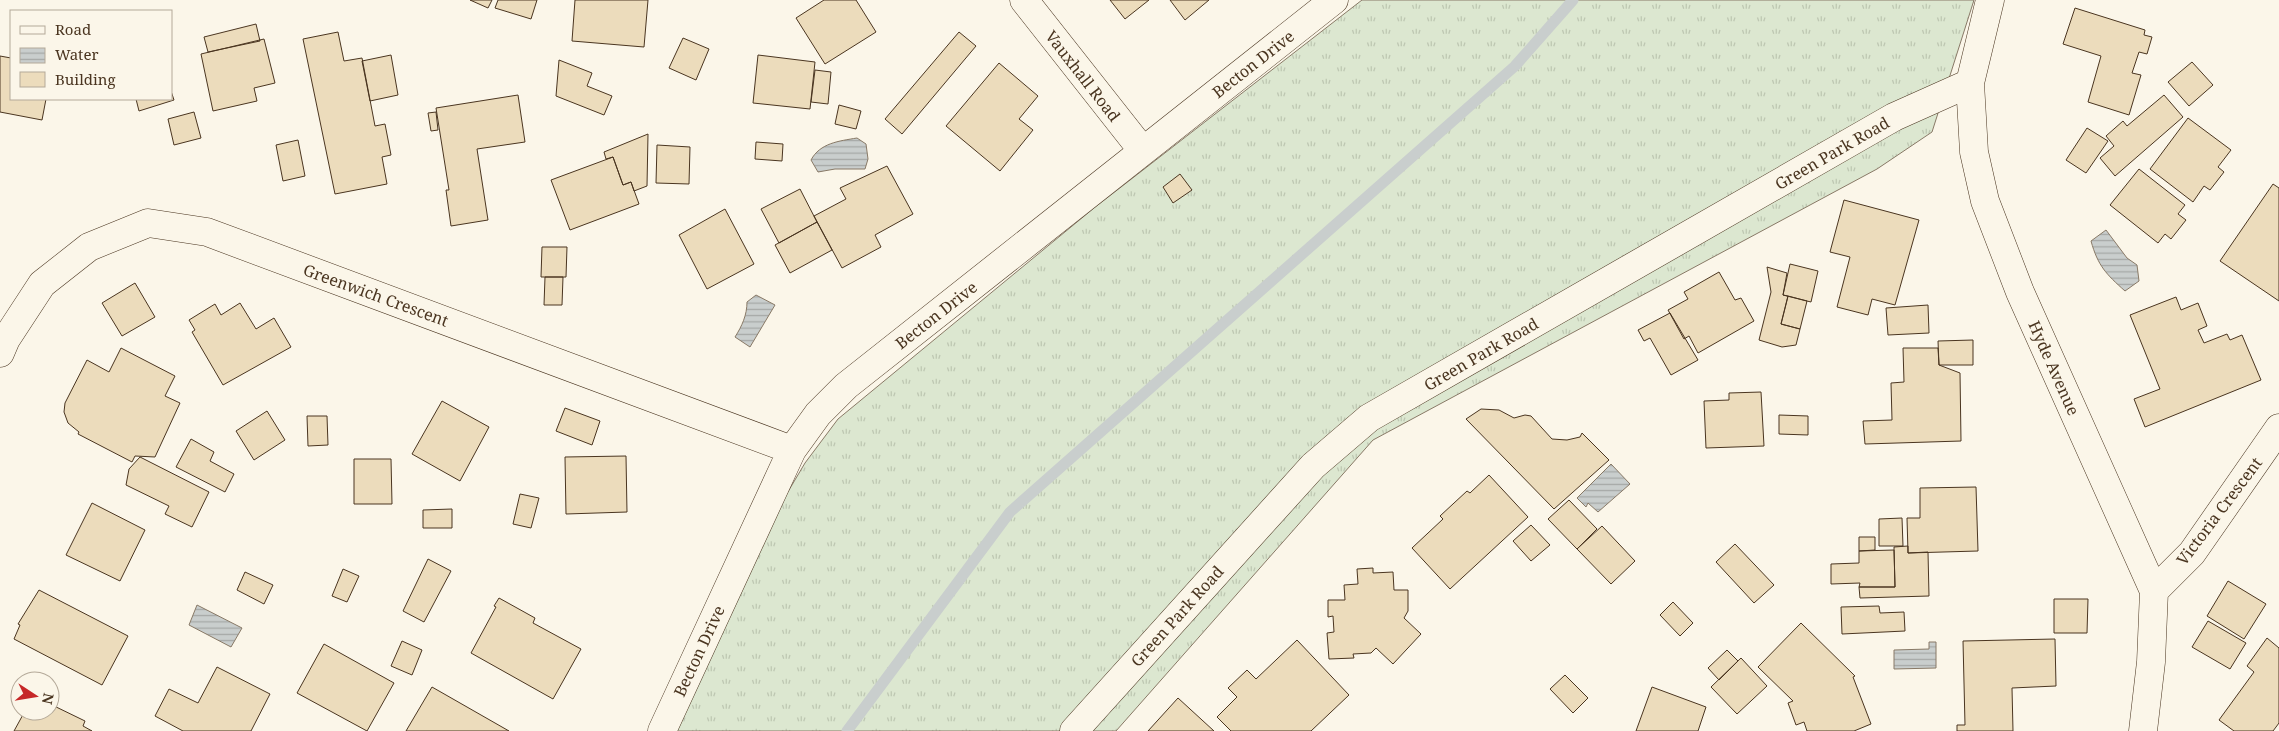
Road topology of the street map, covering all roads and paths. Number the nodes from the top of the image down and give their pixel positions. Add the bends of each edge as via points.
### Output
1 (1024, 0) edge
2 (1334, 0) edge
3 (1990, 0) edge
4 (1970, 83) junction
5 (1142, 151) junction
6 (0, 353) edge
7 (2279, 428) edge
8 (792, 450) junction
9 (2154, 591) junction
10 (662, 731) edge
11 (1074, 731) edge
12 (2143, 731) edge

1 - 5 street, Vauxhall Road
2 - 5 street, Becton Drive
3 - 4 street, Hyde Avenue
4 - 9 street, Hyde Avenue via 1974,152 1985,201 2020,292
4 - 11 street, Green Park Road via 1894,117 1369,418 1312,466
5 - 8 street, Becton Drive via 846,386 818,414
6 - 8 street, Greenwich Crescent via 42,284 90,247 148,223 207,232
7 - 9 street, Victoria Crescent via 2192,553
8 - 10 street, Becton Drive
9 - 12 street, Hyde Avenue via 2151,662

